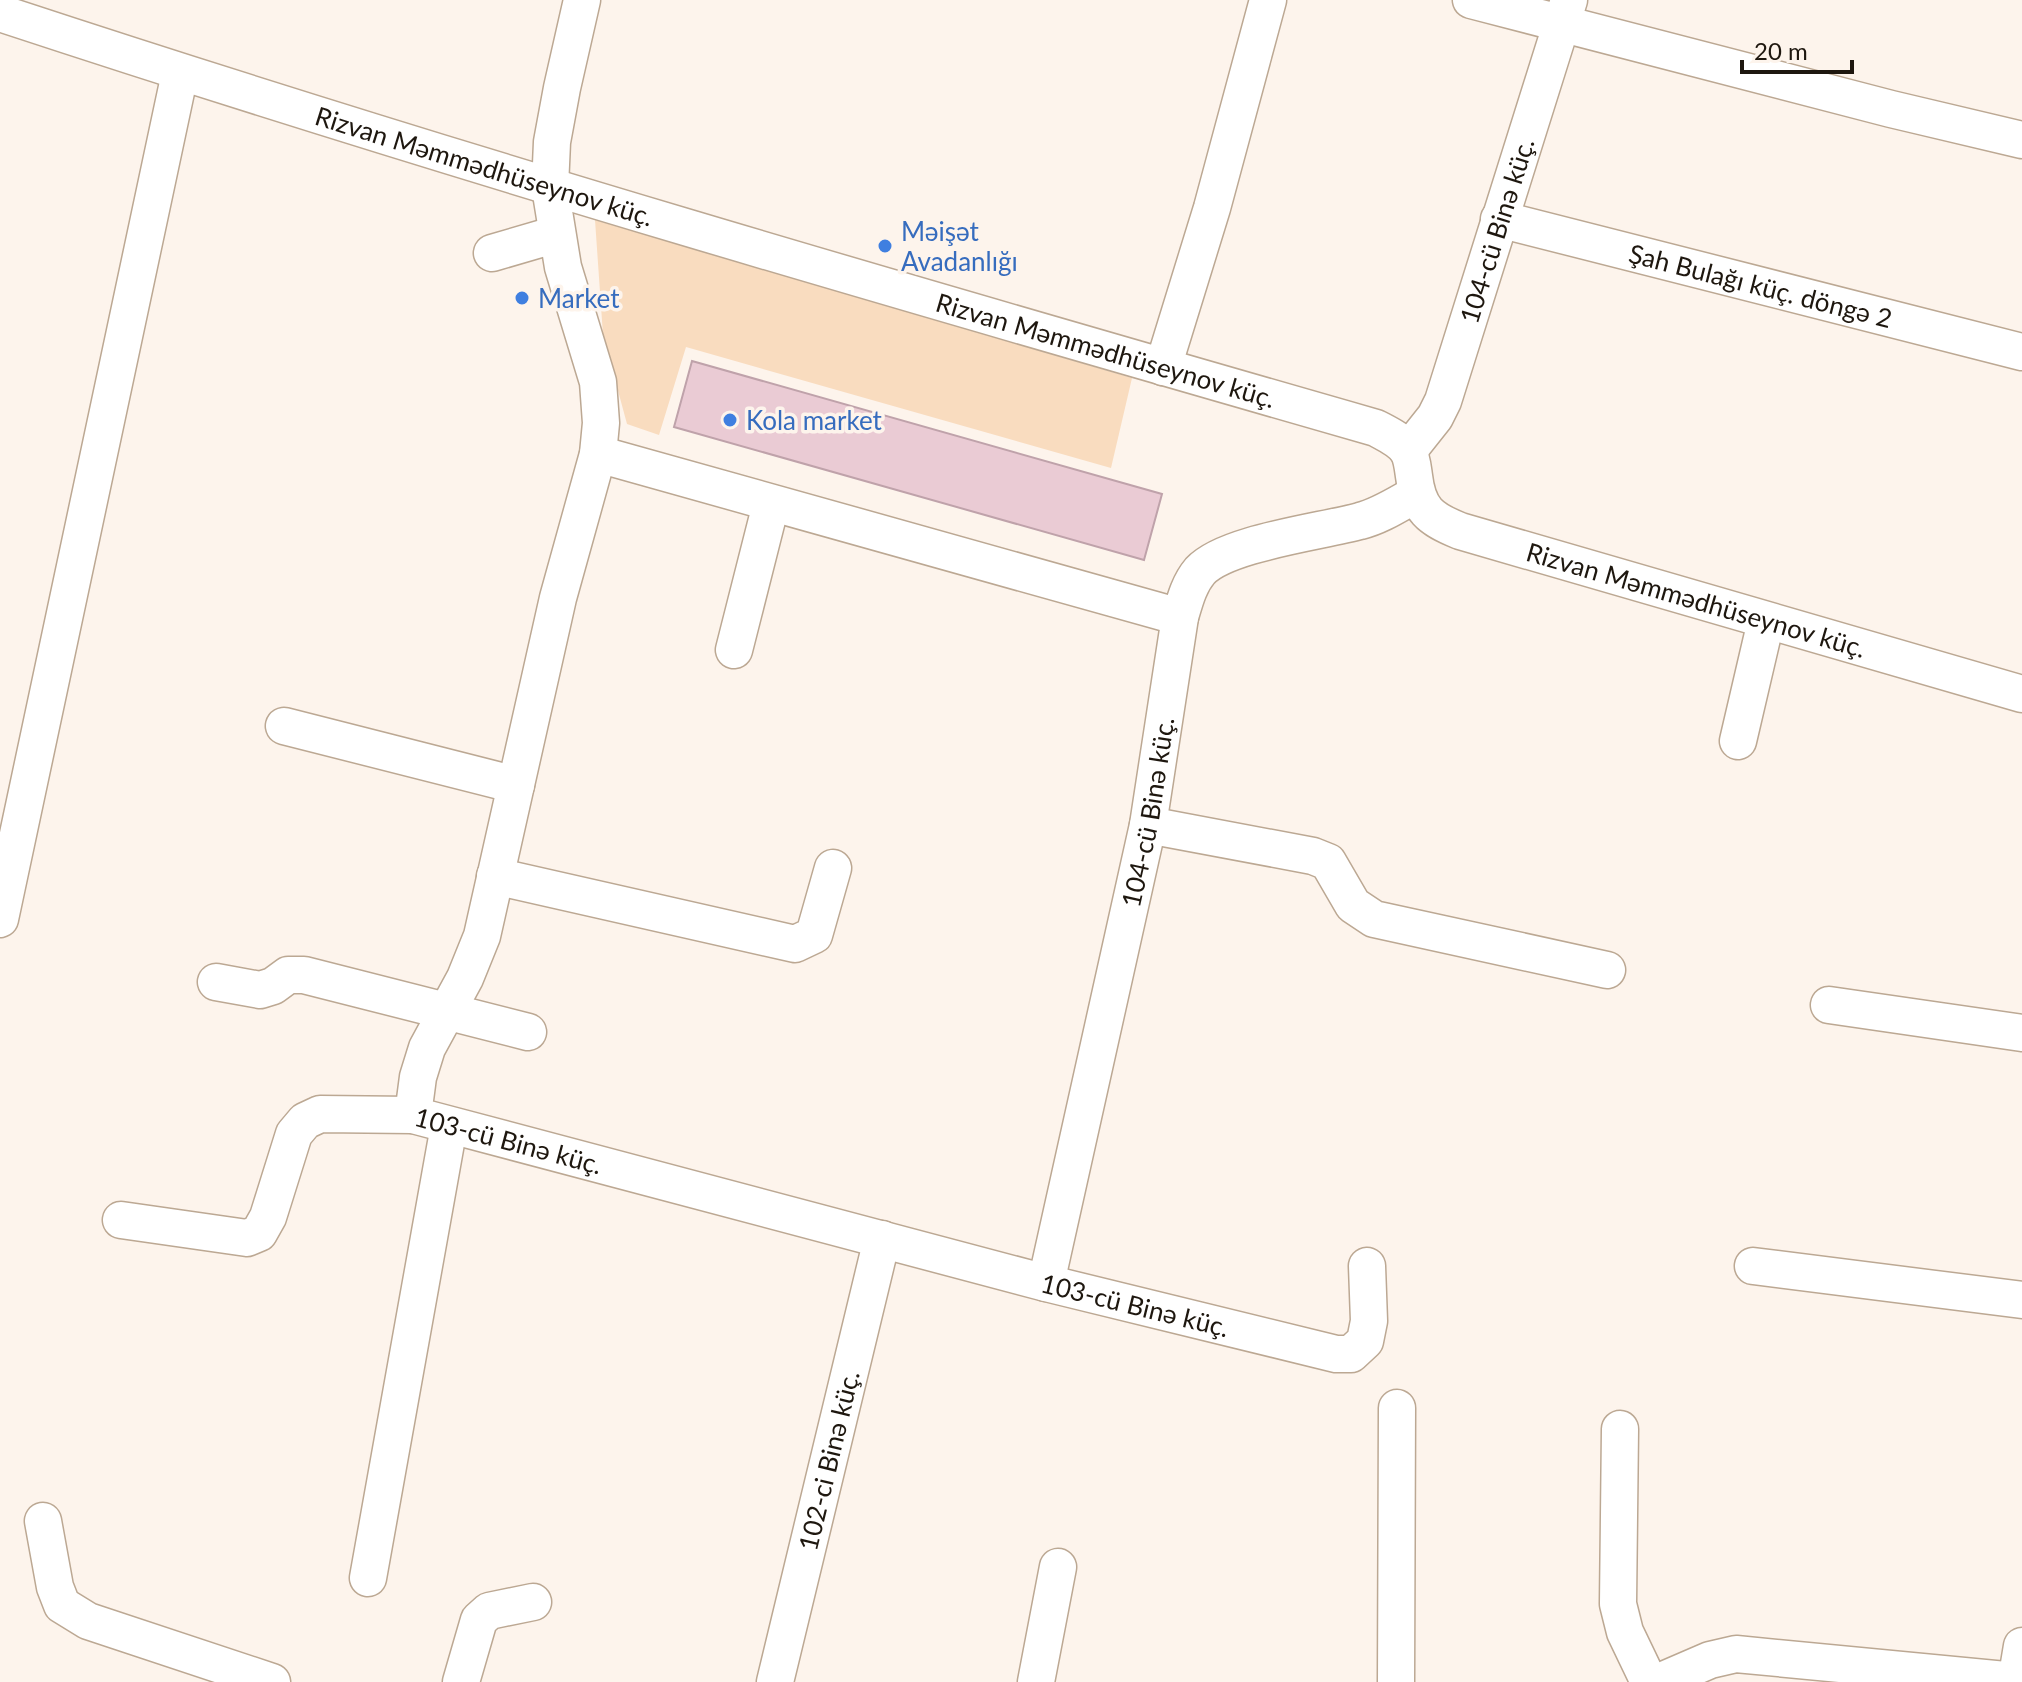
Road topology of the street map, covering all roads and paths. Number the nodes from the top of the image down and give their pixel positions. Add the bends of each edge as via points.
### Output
1 (582, 0) edge
2 (1268, 0) edge
3 (1471, 0) edge
4 (1564, 12) edge
5 (0, 13) edge
6 (180, 73) junction
7 (2022, 140) edge
8 (550, 187) junction
9 (1499, 219) junction
10 (557, 234) junction
11 (492, 253) dead end
12 (2022, 352) edge
13 (1163, 367) junction
14 (1408, 451) junction
15 (598, 454) junction
16 (1416, 494) junction
17 (771, 504) junction
18 (1180, 617) junction
19 (1766, 621) junction
20 (734, 650) dead end
21 (2022, 694) edge
22 (284, 726) dead end
23 (1738, 741) dead end
24 (516, 785) junction
25 (1148, 825) junction
26 (833, 868) dead end
27 (495, 876) junction
28 (0, 919) edge
29 (1607, 970) dead end
30 (216, 982) dead end
31 (1829, 1005) dead end
32 (449, 1010) junction
33 (528, 1032) dead end
34 (2022, 1033) edge
35 (413, 1115) junction
36 (449, 1126) junction
37 (121, 1220) dead end
38 (882, 1239) junction
39 (1367, 1266) dead end
40 (1753, 1266) dead end
41 (1046, 1283) junction
42 (2022, 1300) edge
43 (1397, 1408) dead end
44 (1620, 1429) dead end
45 (43, 1521) dead end
46 (1058, 1567) dead end
47 (368, 1578) dead end
48 (533, 1602) dead end
49 (2022, 1646) edge
50 (272, 1682) edge
51 (461, 1682) edge
52 (775, 1682) edge
53 (1036, 1682) edge
54 (1396, 1682) edge
55 (1649, 1682) edge
56 (1659, 1682) edge
57 (2016, 1682) edge

1 - 8 street, 103-cü Binə küç. via 552,142
2 - 13 street
3 - 4 street
4 - 7 street via 1891,109
4 - 9 street, 104-cü Binə küç.
5 - 6 street, Rizvan Məmmədhüseynov küç.
6 - 8 street, Rizvan Məmmədhüseynov küç.
6 - 28 street
8 - 10 street, 103-cü Binə küç.
8 - 13 street, Rizvan Məmmədhüseynov küç.
9 - 12 street, Şah Bulağı küç. döngə 2
9 - 14 street, 104-cü Binə küç. via 1443,401
10 - 11 street
10 - 15 street, 103-cü Binə küç. via 598,382
13 - 14 street, Rizvan Məmmədhüseynov küç. via 1376,428
14 - 16 street
15 - 17 street
15 - 24 street, 103-cü Binə küç. via 558,598
16 - 18 street, 104-cü Binə küç. via 1364,520 1235,550 1202,569
16 - 19 street, Rizvan Məmmədhüseynov küç. via 1439,523 1460,531
17 - 18 street
17 - 20 street
18 - 25 street, 104-cü Binə küç.
19 - 21 street, Rizvan Məmmədhüseynov küç.
19 - 23 street
22 - 24 street
24 - 27 street, 103-cü Binə küç.
25 - 29 street via 1328,862 1353,905 1374,919
25 - 41 street, 104-cü Binə küç.
26 - 27 street via 814,935 795,944
27 - 32 street, 103-cü Binə küç. via 482,936
30 - 32 street via 260,990 288,975 304,975
31 - 34 street
32 - 33 street
32 - 35 street, 103-cü Binə küç. via 427,1048
35 - 36 street, 103-cü Binə küç.
35 - 37 street via 320,1114 305,1121 294,1134 268,1217 259,1233 247,1238
36 - 38 street, 103-cü Binə küç.
36 - 47 street
38 - 41 street, 103-cü Binə küç.
38 - 52 street, 102-ci Binə küç.
39 - 41 street, 103-cü Binə küç. via 1369,1321 1365,1341 1351,1354
40 - 42 street
43 - 54 street
44 - 55 street via 1618,1604
45 - 50 street via 62,1605 88,1621
46 - 53 street
48 - 51 street via 489,1611 479,1620
49 - 57 street
56 - 57 street via 1736,1654

